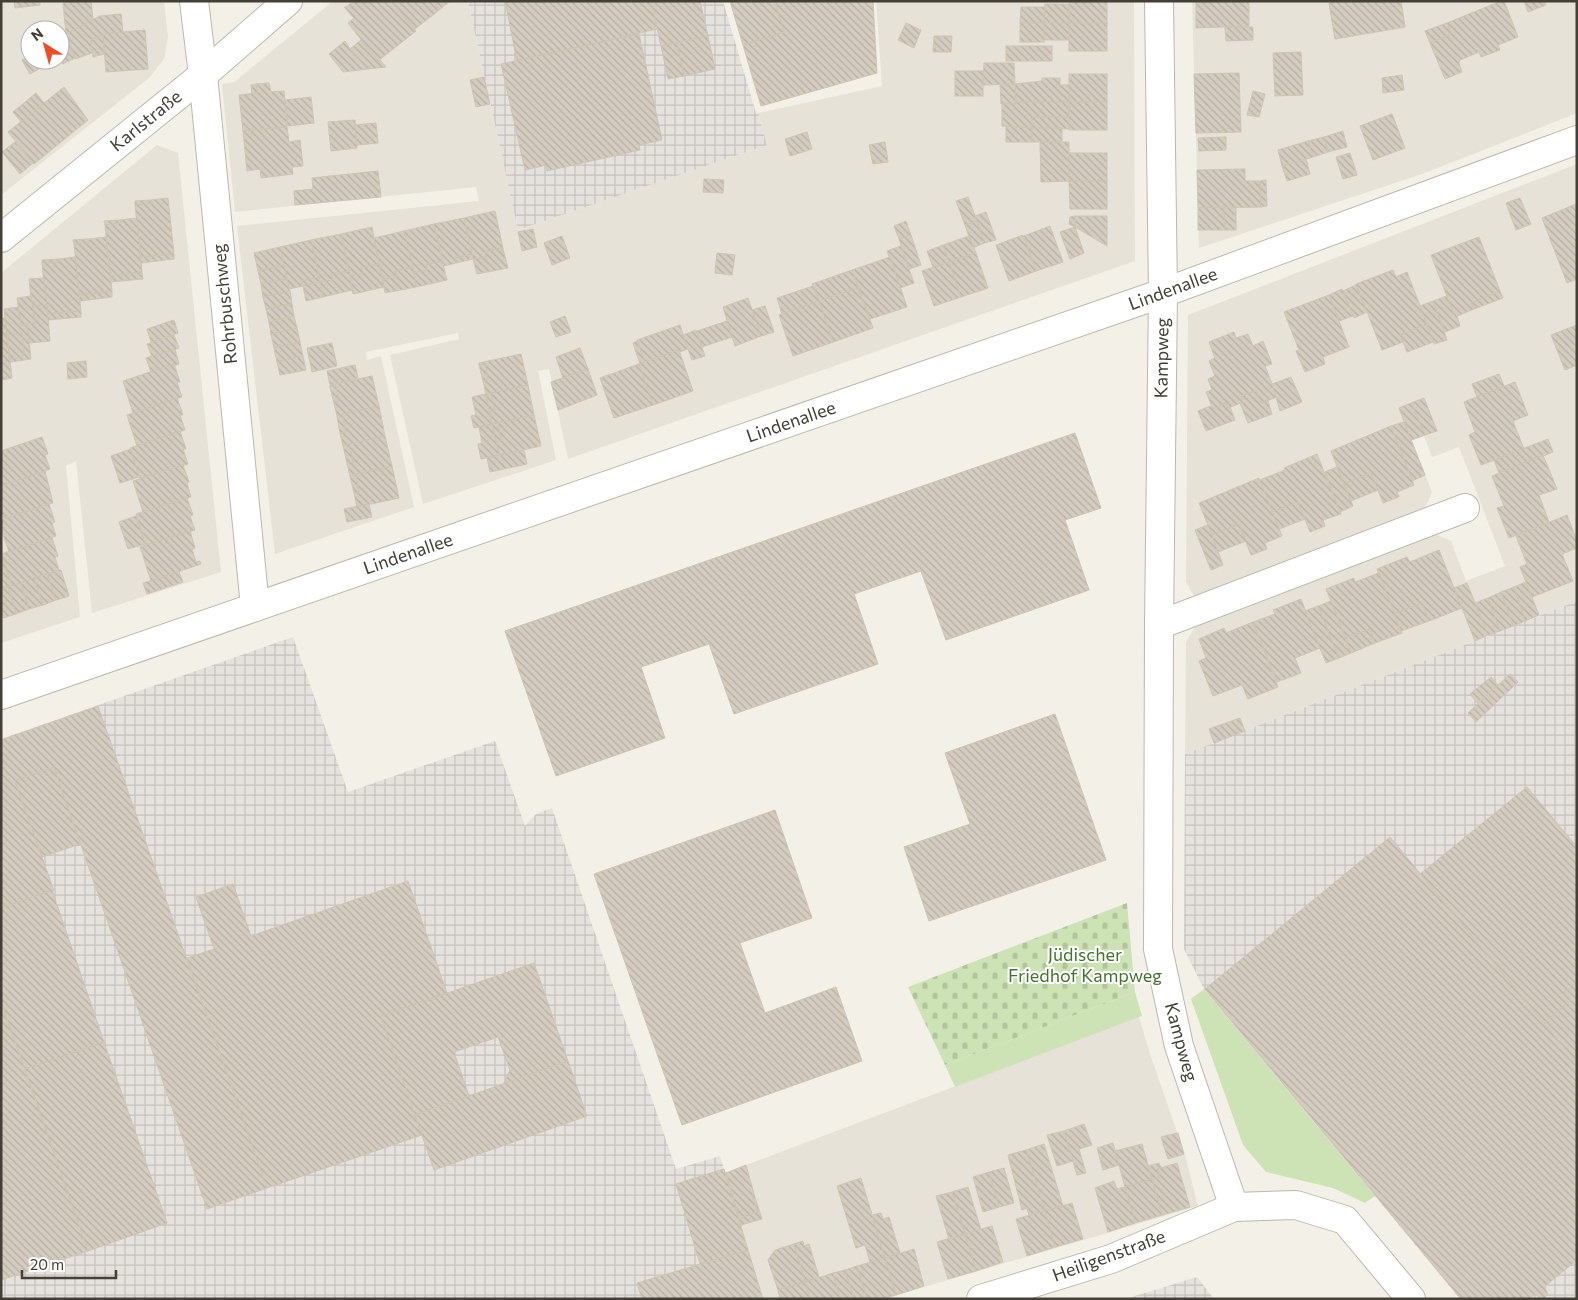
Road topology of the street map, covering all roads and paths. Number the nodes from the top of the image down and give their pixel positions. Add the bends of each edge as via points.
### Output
1 (194, 1) edge
2 (288, 1) edge
3 (1159, 1) edge
4 (203, 75) junction
5 (1577, 140) edge
6 (1, 238) edge
7 (1163, 293) junction
8 (1466, 508) dead end
9 (255, 608) junction
10 (1159, 625) junction
11 (1, 695) edge
12 (1234, 1207) junction
13 (981, 1299) edge
14 (1412, 1299) edge

1 - 4 street, Rohrbuschweg
2 - 4 street, Karlstraße
3 - 7 street, Kampweg
4 - 6 street, Karlstraße
4 - 9 street, Rohrbuschweg
5 - 7 street, Lindenallee
7 - 9 street, Lindenallee
7 - 10 street, Kampweg
8 - 10 street
9 - 11 street, Lindenallee
10 - 12 street, Kampweg via 1158,949 1179,1046
12 - 13 street, Heiligenstraße via 1111,1259
12 - 14 street via 1296,1205 1345,1220

